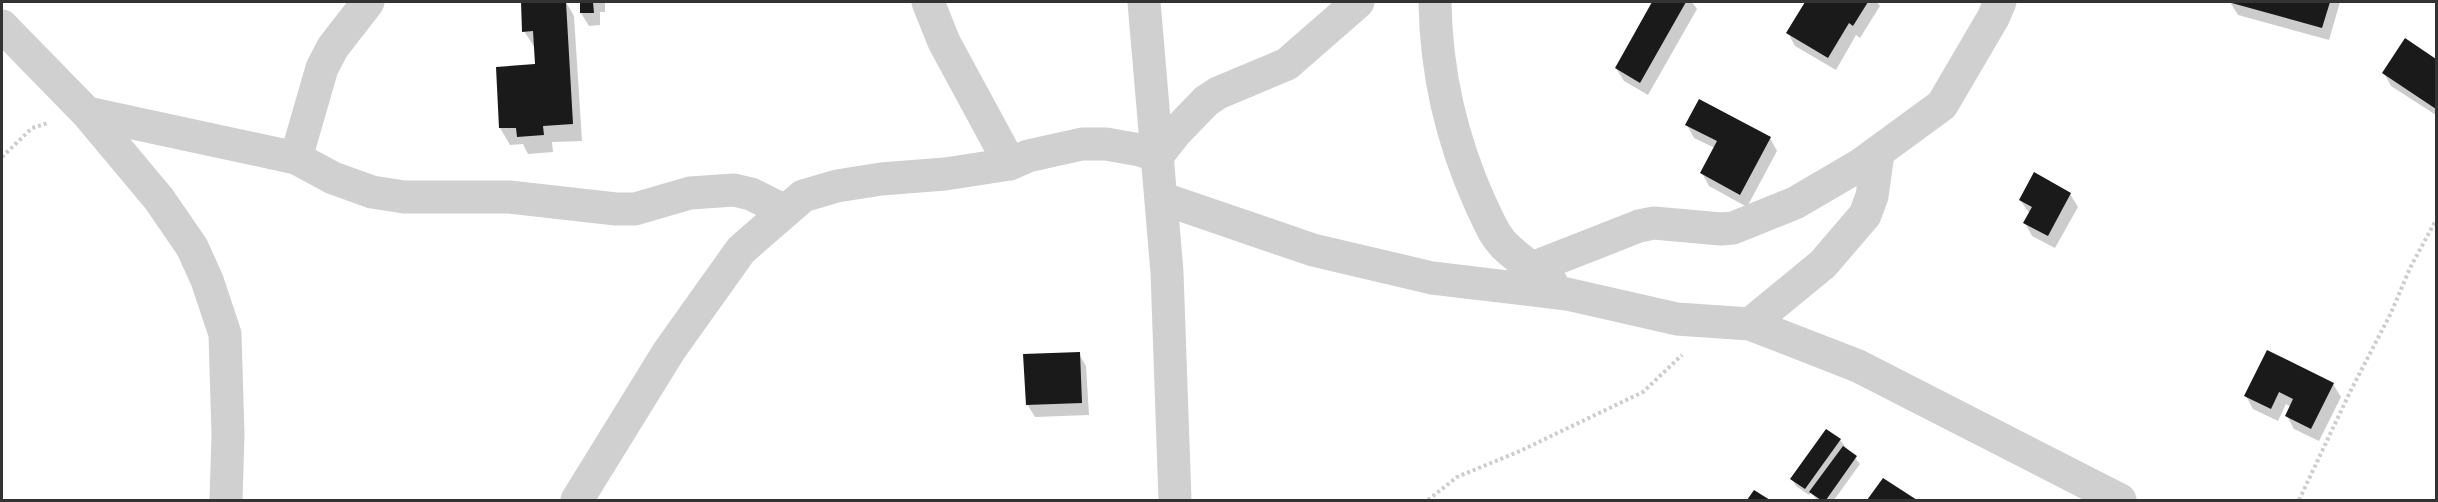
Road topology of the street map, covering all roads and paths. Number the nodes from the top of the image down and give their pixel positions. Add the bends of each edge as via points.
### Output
1 (368, 2) edge
2 (928, 2) edge
3 (1144, 2) edge
4 (1358, 2) edge
5 (1436, 2) edge
6 (2000, 2) edge
7 (2, 26) edge
8 (87, 113) junction
9 (1878, 153) junction
10 (1157, 156) junction
11 (2, 157) edge
12 (296, 158) junction
13 (1010, 164) junction
14 (1161, 198) junction
15 (784, 211) junction
16 (2436, 220) edge
17 (1532, 268) junction
18 (1567, 294) junction
19 (1715, 322) junction
20 (1750, 324) junction
21 (226, 501) edge
22 (577, 501) edge
23 (1175, 501) edge
24 (1428, 501) edge
25 (2120, 501) edge
26 (2300, 501) edge

1 - 12 street via 322,68
2 - 13 street via 949,52
3 - 10 street
4 - 10 street via 1287,64 1206,101
5 - 17 street via 1436,32 1448,118 1469,177 1503,244
6 - 9 street via 1942,105
7 - 8 street
8 - 11 path via 32,128
8 - 12 street
8 - 21 street via 159,199 192,247 207,280 225,334
9 - 17 street via 1795,203 1749,223 1721,229 1654,223 1639,226
9 - 20 street via 1865,215 1823,264
10 - 13 street via 1106,144 1082,144
10 - 14 street
12 - 15 street via 333,178 372,192 404,197 509,197 635,209 690,193 734,190
13 - 15 street via 837,186 803,196
14 - 18 street via 1313,250 1382,267 1442,279
14 - 23 street
15 - 22 street via 741,250 669,351
16 - 26 path
17 - 18 street
18 - 19 street via 1677,319
19 - 20 street
19 - 24 path via 1643,392 1457,477
20 - 25 street via 1858,366

